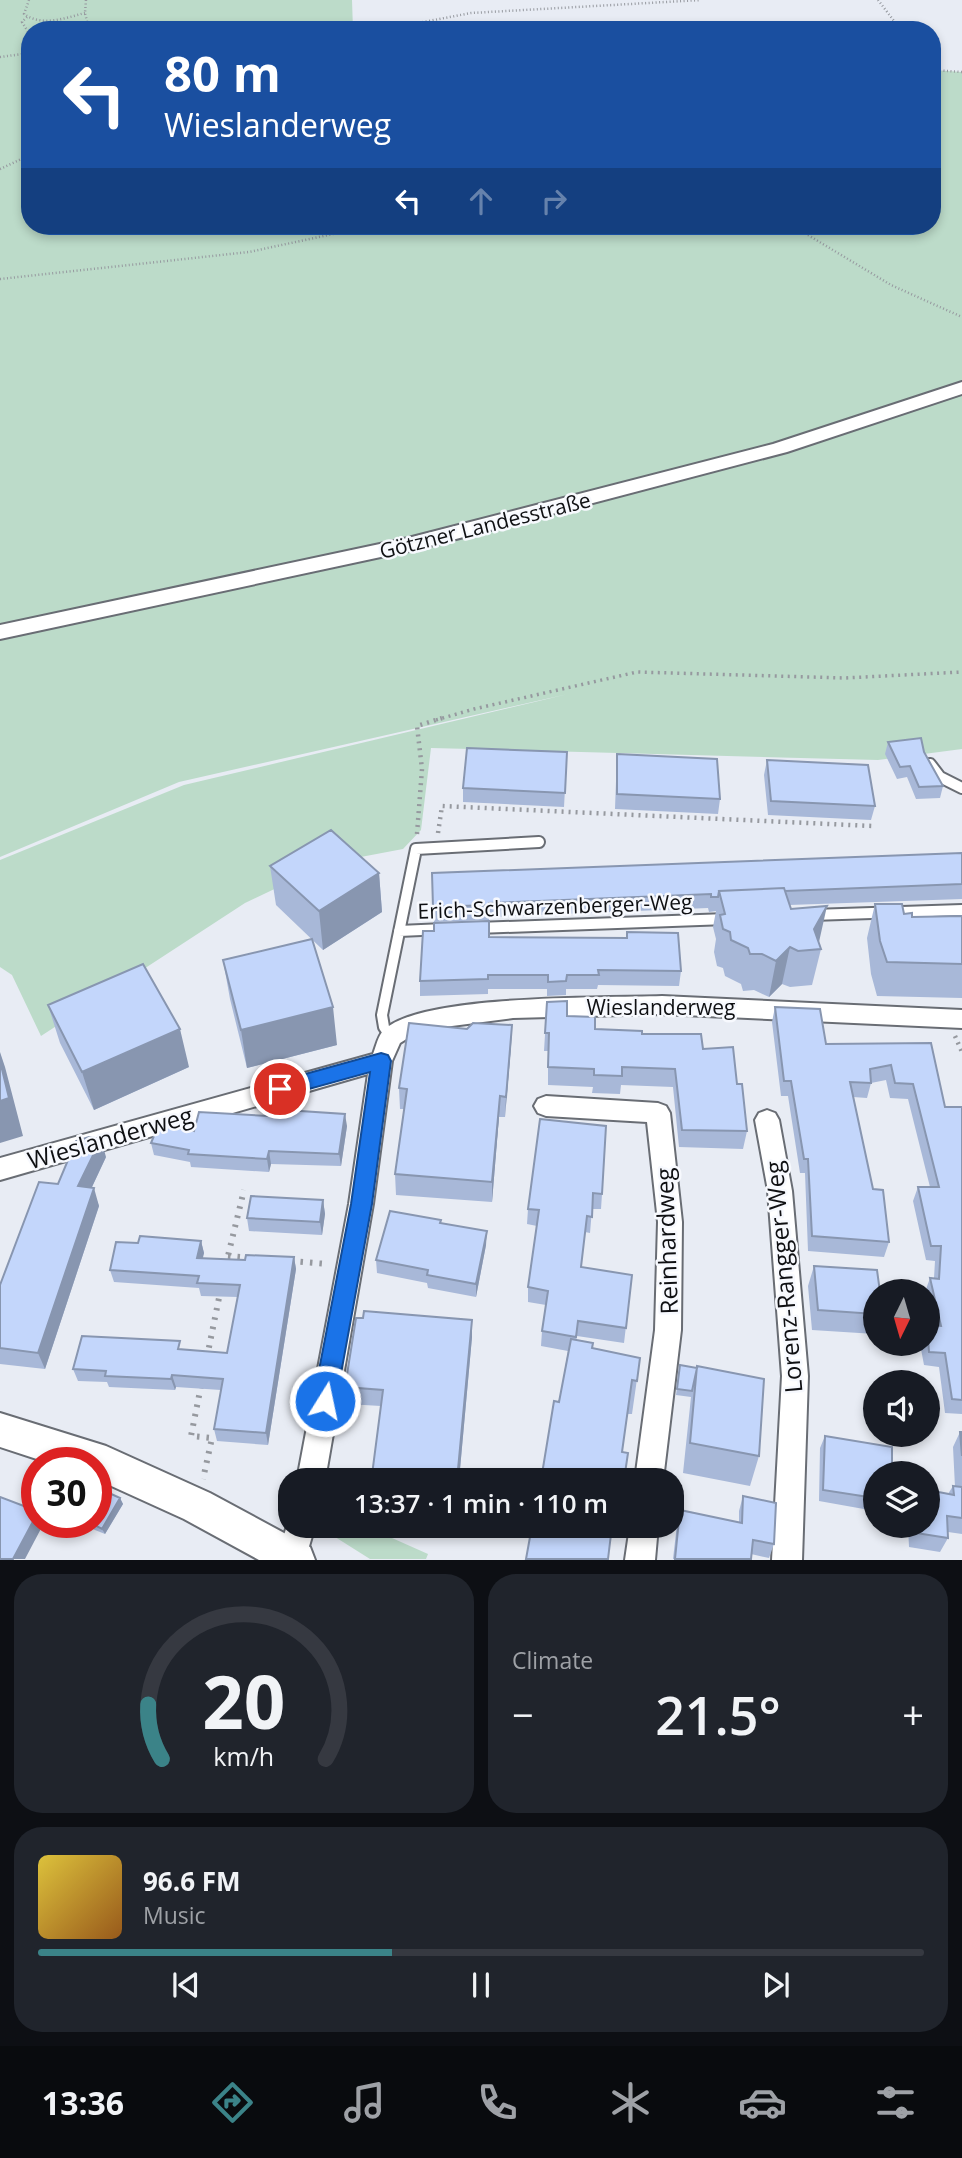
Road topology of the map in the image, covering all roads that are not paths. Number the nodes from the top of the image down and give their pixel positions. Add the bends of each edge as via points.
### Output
1 (962, 388) edge
2 (0, 632) edge
3 (928, 760) edge
4 (962, 788) edge
5 (539, 842) dead end
6 (962, 910) edge
7 (797, 916) edge
8 (742, 918) edge
9 (454, 929) edge
10 (468, 929) edge
11 (399, 931) junction
12 (962, 1019) edge
13 (391, 1037) junction
14 (381, 1061) junction
15 (546, 1106) dead end
16 (767, 1120) dead end
17 (0, 1169) edge
18 (0, 1430) edge
19 (313, 1468) edge
20 (651, 1468) edge
21 (643, 1538) edge
22 (297, 1547) edge
23 (640, 1559) edge
24 (787, 1559) edge

1 - 2 main road, Götzner Landesstraße via 767,452 411,544
3 - 4 lane via 940,776
5 - 11 lane, Erich-Schwarzenberger-Weg via 416,849
6 - 7 lane
8 - 10 lane, Erich-Schwarzenberger-Weg
9 - 11 lane, Erich-Schwarzenberger-Weg
11 - 13 lane via 382,1015
12 - 13 street, Wieslanderweg via 701,1006 540,1008 416,1022
13 - 14 street
14 - 17 street, Wieslanderweg
14 - 19 street via 362,1204
15 - 20 street, Reinhardweg via 658,1113 670,1222 668,1330
16 - 24 street, Lorenz-Rangger-Weg via 780,1191 795,1376
18 - 22 street via 93,1459
21 - 23 street

